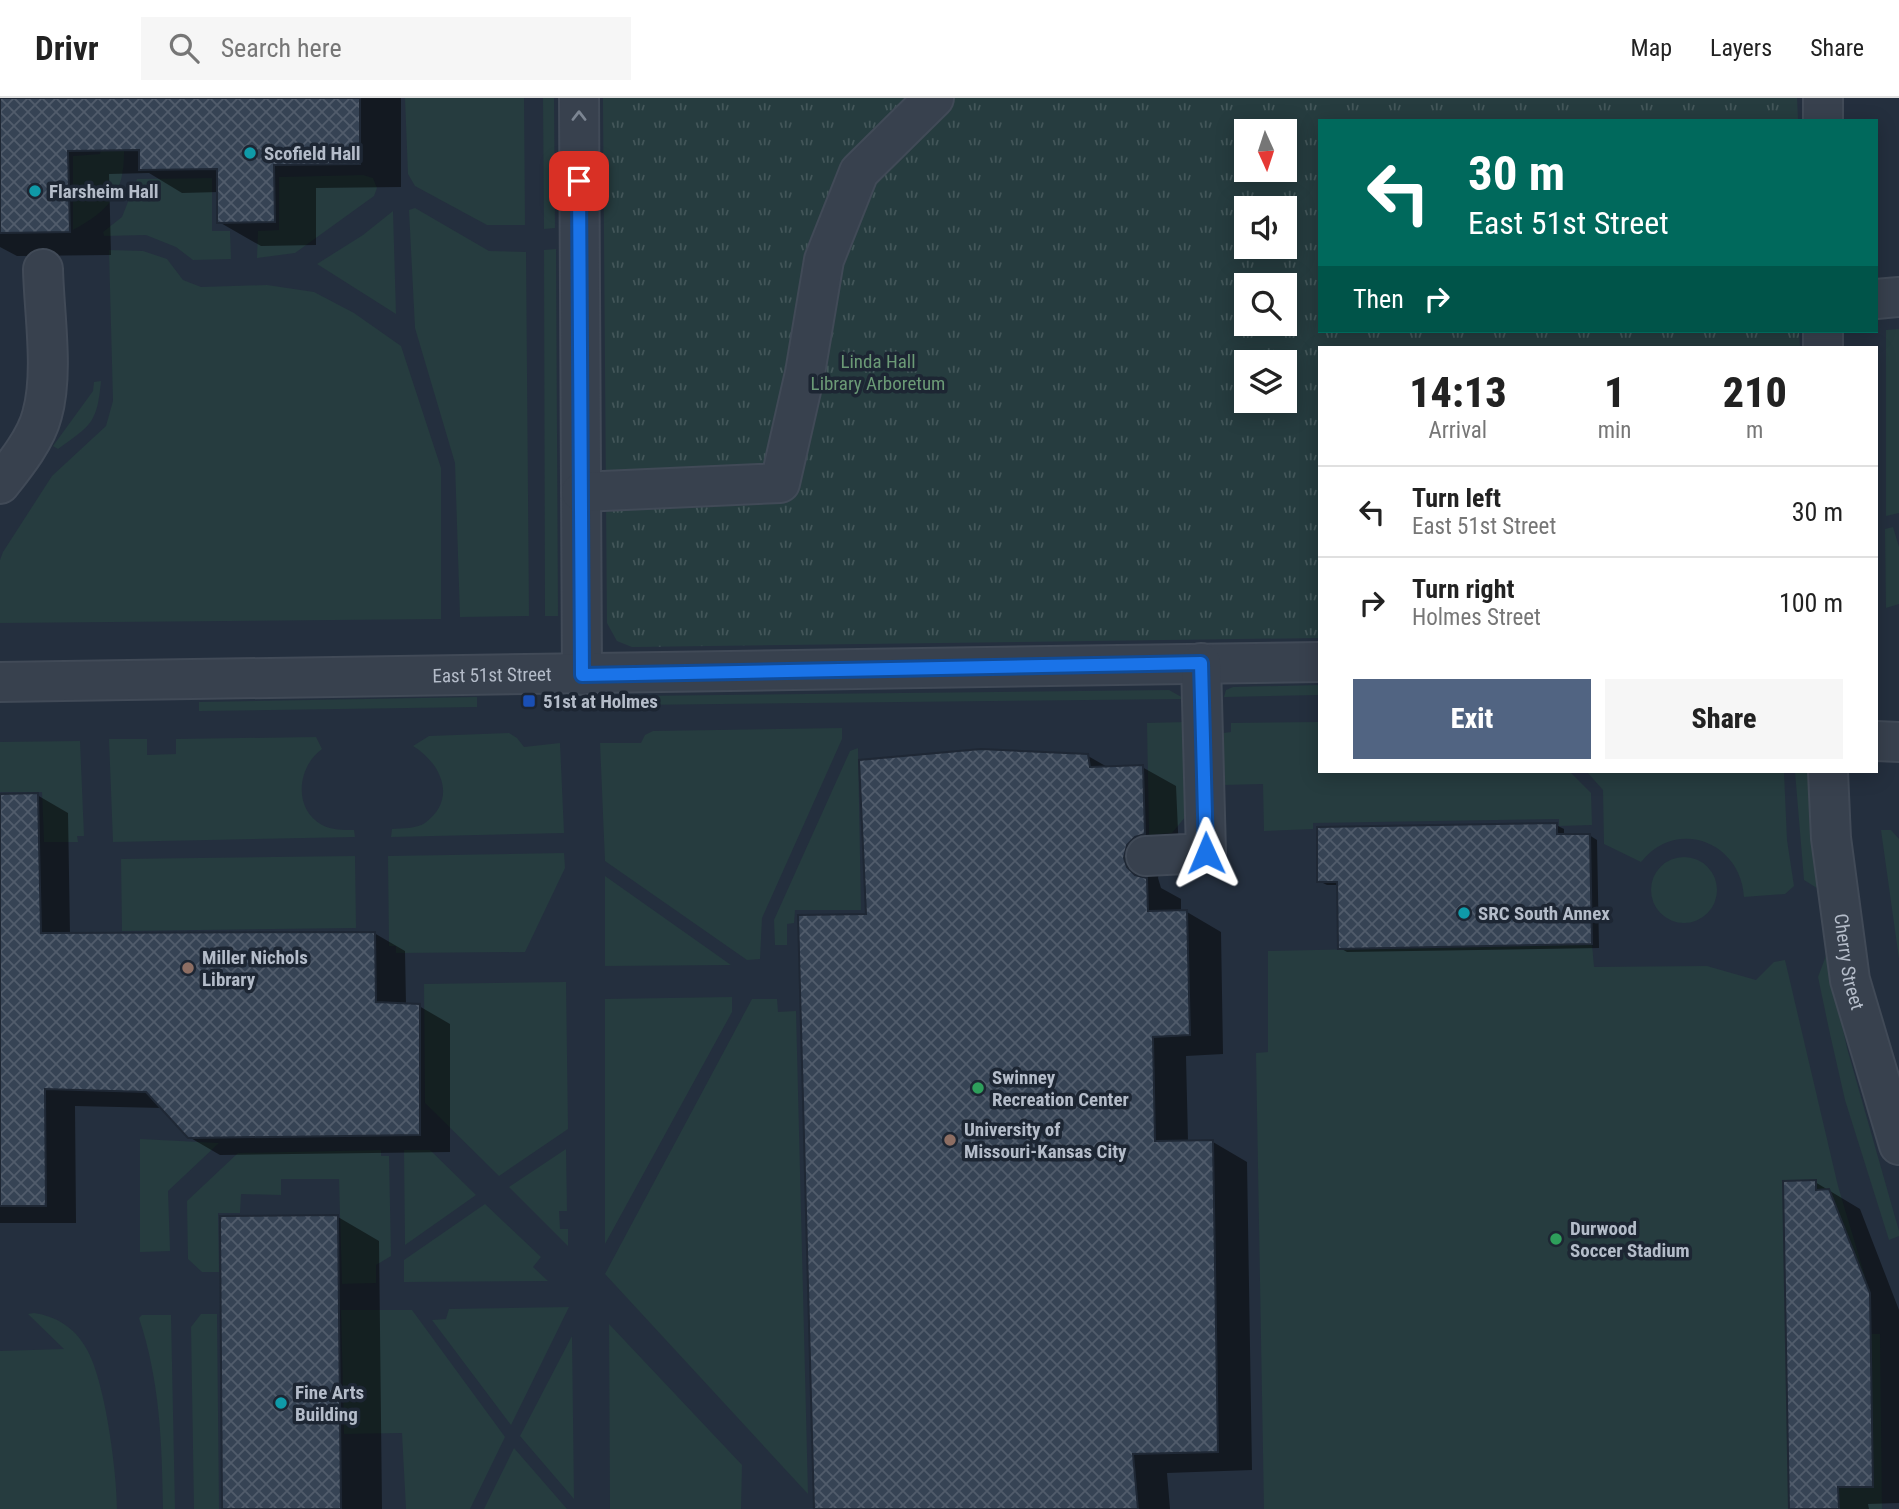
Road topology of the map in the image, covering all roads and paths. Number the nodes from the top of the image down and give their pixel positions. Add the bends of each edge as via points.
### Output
1 (579, 98) edge
2 (934, 98) edge
3 (1823, 98) edge
4 (1823, 119) edge
5 (43, 270) dead end
6 (1899, 297) edge
7 (1878, 299) edge
8 (0, 484) edge
9 (581, 492) junction
10 (1318, 662) edge
11 (1201, 663) junction
12 (582, 675) junction
13 (0, 682) edge
14 (1878, 741) edge
15 (1899, 742) edge
16 (1828, 773) edge
17 (1146, 856) dead end
18 (1899, 1145) edge

9 -> 1 street
2 - 9 street via 859,172 824,260 780,483
3 - 4 street
5 - 8 street via 47,386 42,417
6 - 7 street
9 - 12 street
10 - 11 street, East 51st Street
11 - 12 street, East 51st Street
11 - 17 street via 1206,853
12 - 13 street, East 51st Street
14 - 15 street
16 - 18 street, Cherry Street via 1831,838 1850,980

